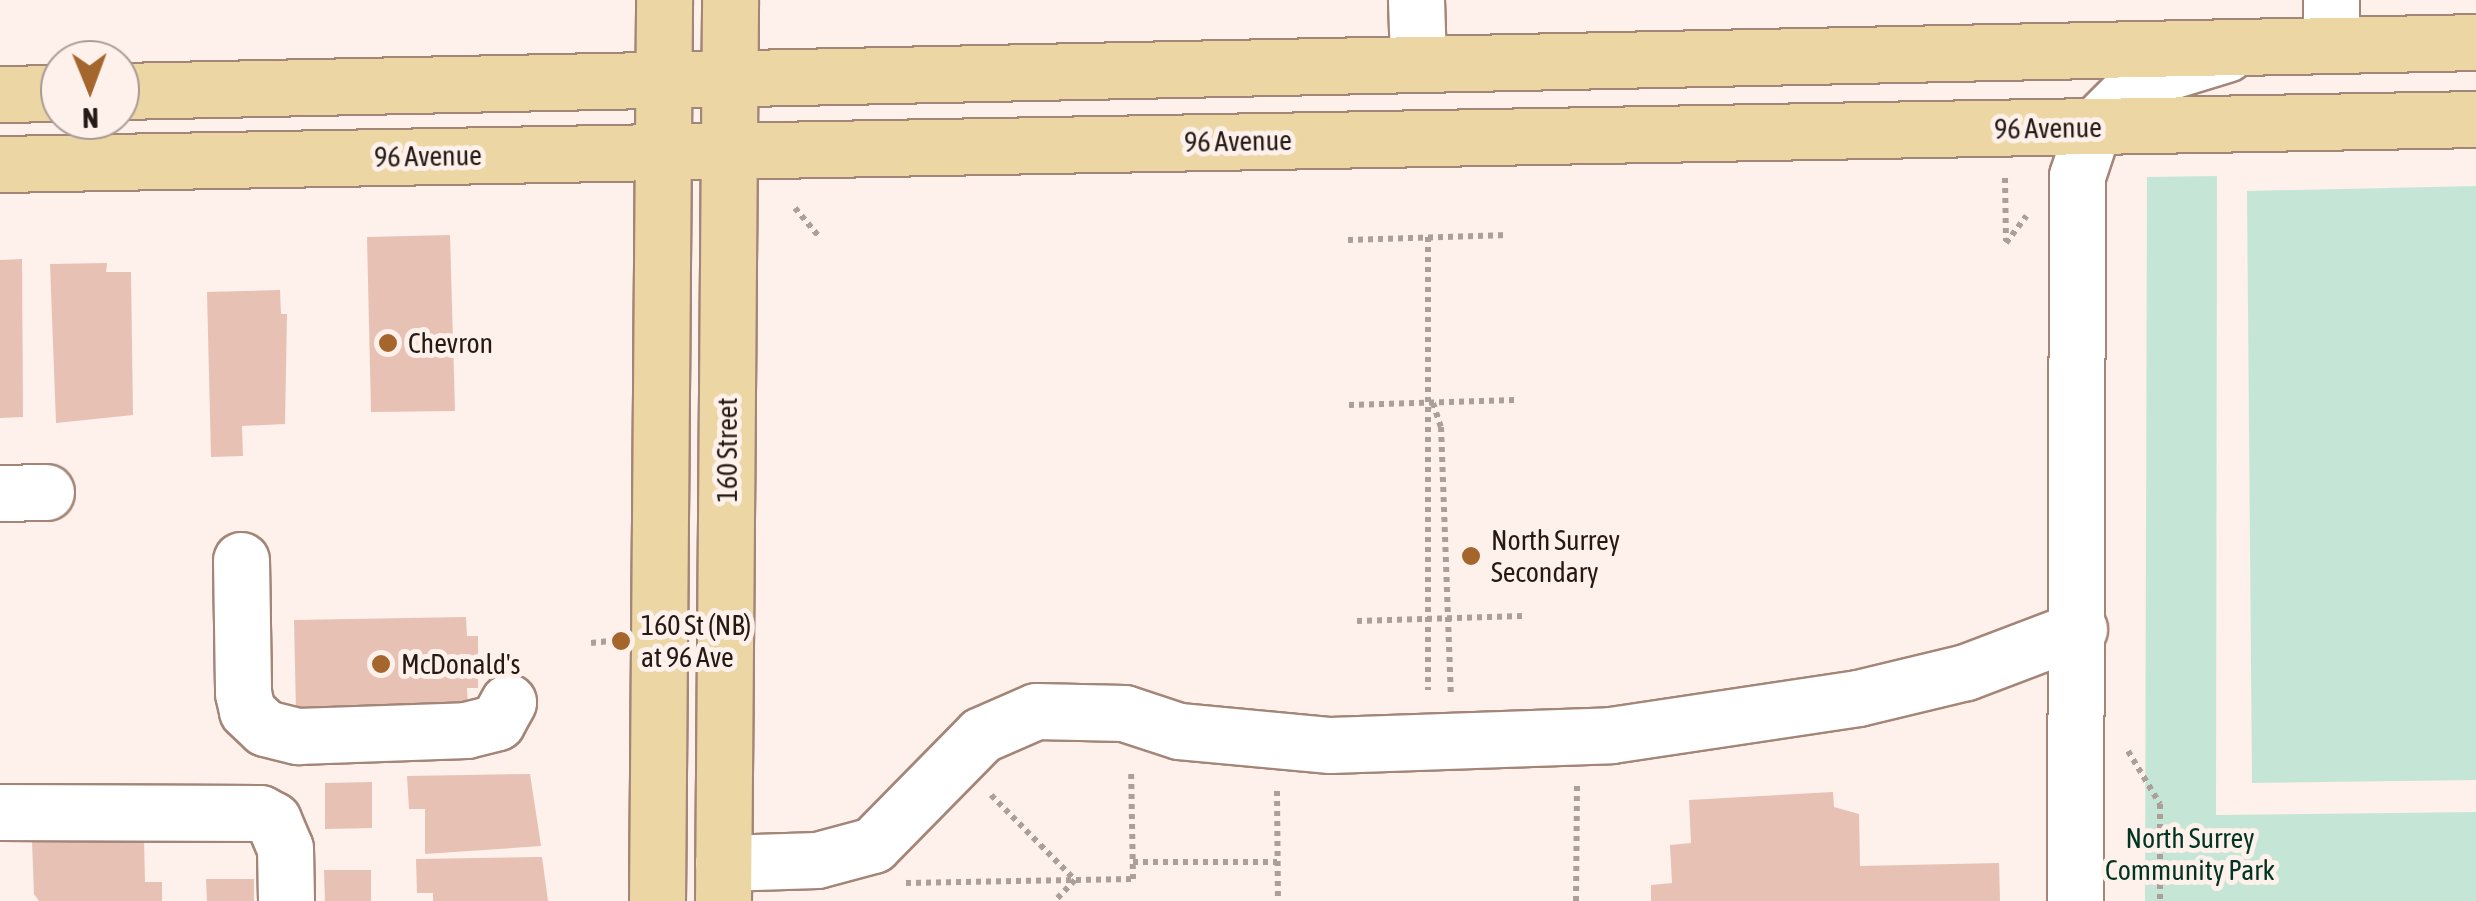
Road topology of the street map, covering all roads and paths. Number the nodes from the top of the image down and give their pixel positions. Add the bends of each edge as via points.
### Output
1 (664, 0) edge
2 (730, 0) edge
3 (1416, 0) edge
4 (2331, 23) edge
5 (2476, 42) edge
6 (2248, 47) junction
7 (1418, 61) junction
8 (730, 76) junction
9 (664, 77) junction
10 (140, 91) edge
11 (40, 93) edge
12 (0, 94) edge
13 (2476, 119) edge
14 (2093, 128) junction
15 (730, 152) junction
16 (664, 153) junction
17 (0, 164) edge
18 (2005, 177) dead end
19 (795, 208) dead end
20 (1508, 235) dead end
21 (1428, 237) junction
22 (820, 238) dead end
23 (1348, 240) dead end
24 (2006, 243) dead end
25 (1515, 400) dead end
26 (1433, 403) junction
27 (1349, 405) dead end
28 (240, 560) dead end
29 (1522, 616) dead end
30 (1446, 618) junction
31 (1428, 620) junction
32 (1357, 621) dead end
33 (2078, 629) junction
34 (1428, 700) dead end
35 (1451, 700) dead end
36 (508, 702) dead end
37 (2119, 738) dead end
38 (1130, 769) dead end
39 (1577, 782) dead end
40 (985, 790) dead end
41 (1277, 791) dead end
42 (0, 812) edge
43 (1133, 862) junction
44 (1277, 862) junction
45 (1075, 880) junction
46 (723, 882) edge
47 (895, 883) dead end
48 (286, 901) edge
49 (657, 901) edge
50 (1054, 901) edge
51 (1278, 901) edge
52 (1576, 901) edge
53 (2076, 901) edge
54 (2160, 901) edge

1 - 9 main road
2 - 8 main road, 160 Street
3 - 7 street
4 - 5 main road
4 - 6 main road
6 - 7 main road
6 - 14 street via 2141,80
7 - 8 main road
8 - 9 main road
8 - 15 main road, 160 Street
9 - 10 main road
9 - 16 main road
11 - 12 main road
13 - 14 main road, 96 Avenue
14 - 15 main road, 96 Avenue
14 - 33 street via 2077,176
15 - 16 main road, 96 Avenue
15 - 46 main road, 160 Street
16 - 17 main road, 96 Avenue
16 - 49 main road
18 - 24 path
19 - 22 path
20 - 21 path
21 - 23 path
21 - 26 path
25 - 26 path
26 - 27 path
26 - 30 path via 1442,427
26 - 31 path via 1426,426
28 - 36 street via 243,693 247,711 266,728 298,736 466,730 497,722
29 - 30 path
30 - 31 path
30 - 35 path
31 - 32 path
31 - 34 path
33 - 46 street via 1966,672 1858,698 1596,736 1330,745 1179,731 1124,714 1036,711 981,735 872,844
33 - 53 street
37 - 54 path via 2160,804
38 - 43 path
39 - 52 path
40 - 45 path
41 - 44 path
42 - 48 street via 260,813 272,820 285,848
43 - 44 path
43 - 45 path via 1134,879
44 - 51 path
45 - 47 path
45 - 50 path

